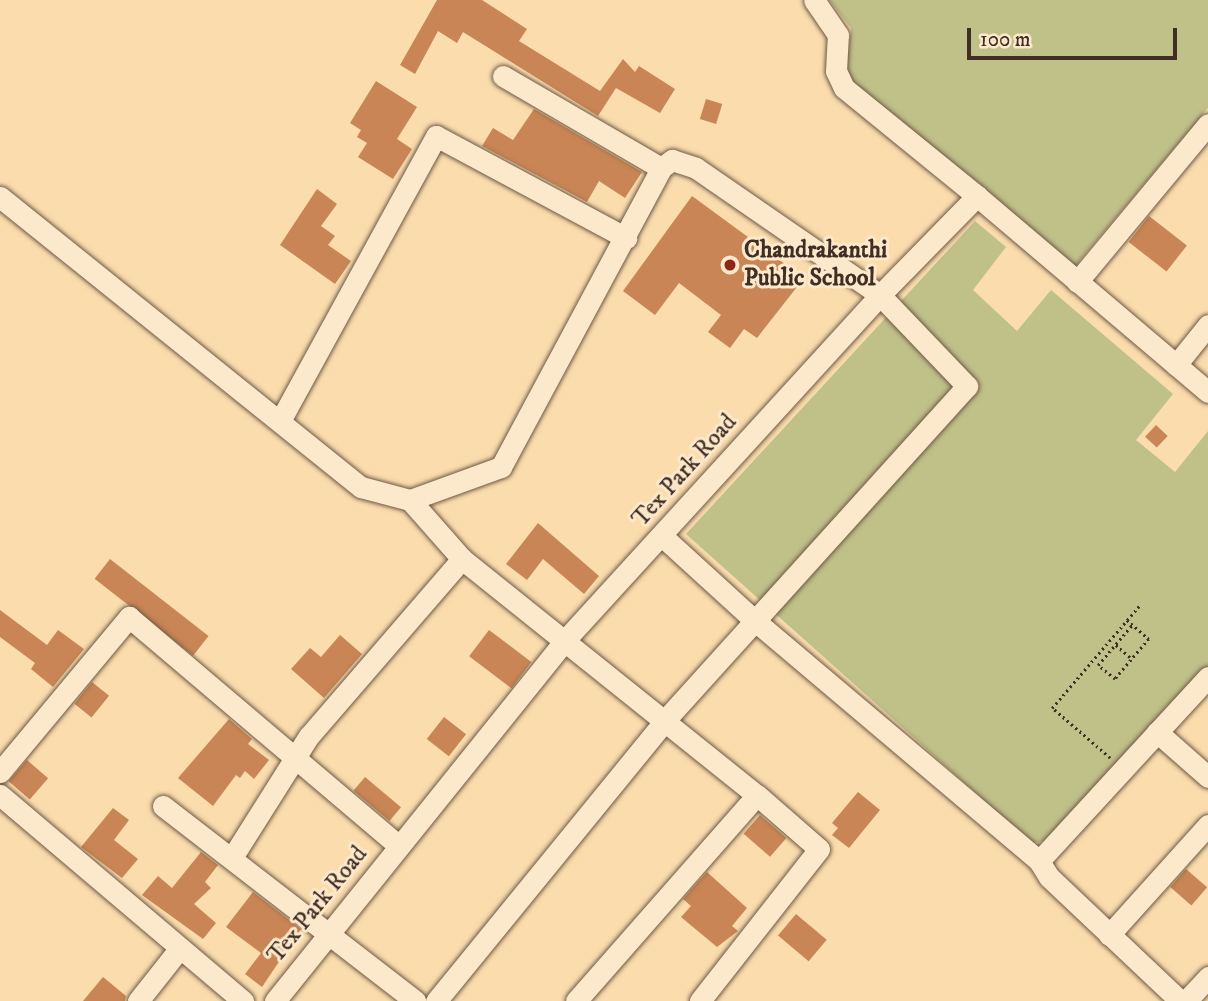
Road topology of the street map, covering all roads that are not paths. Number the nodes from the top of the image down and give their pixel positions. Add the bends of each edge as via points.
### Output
1 (814, 0) edge
2 (503, 76) dead end
3 (1208, 124) edge
4 (661, 168) junction
5 (976, 197) junction
6 (4, 200) edge
7 (626, 238) junction
8 (1077, 282) junction
9 (880, 295) junction
10 (1208, 325) edge
11 (1176, 365) junction
12 (1208, 392) edge
13 (280, 421) junction
14 (410, 500) junction
15 (662, 536) junction
16 (462, 559) junction
17 (754, 621) junction
18 (566, 639) junction
19 (1208, 677) edge
20 (663, 723) junction
21 (1157, 732) junction
22 (292, 759) junction
23 (0, 772) edge
24 (1208, 776) edge
25 (0, 795) edge
26 (757, 795) junction
27 (163, 806) dead end
28 (1208, 825) edge
29 (399, 846) junction
30 (233, 856) junction
31 (1039, 861) junction
32 (329, 932) junction
33 (1109, 935) junction
34 (179, 949) junction
35 (1208, 977) edge
36 (138, 1001) edge
37 (243, 1001) edge
38 (275, 1001) edge
39 (415, 1001) edge
40 (436, 1001) edge
41 (576, 1001) edge
42 (700, 1001) edge
43 (1180, 1001) edge
44 (1186, 1001) edge

1 - 5 street via 838,35 836,71 844,88
2 - 4 street
3 - 8 street
4 - 7 street
4 - 9 street via 672,159 696,168
5 - 8 street
5 - 9 street, Tex Park Road
6 - 13 street
7 - 13 street via 436,136
7 - 14 street via 501,467
8 - 11 street
9 - 15 street, Tex Park Road
9 - 17 street via 967,386
10 - 11 street
11 - 12 street
13 - 14 street via 361,486
14 - 16 street
15 - 17 street
15 - 18 street, Tex Park Road
16 - 18 street
16 - 22 street
17 - 20 street
17 - 31 street
18 - 20 street
18 - 29 street, Tex Park Road
19 - 21 street
20 - 26 street
20 - 40 street
21 - 24 street
21 - 31 street
22 - 23 street via 129,617
22 - 29 street
22 - 30 street
25 - 34 street
26 - 41 street
26 - 42 street via 819,849
27 - 30 street
28 - 33 street
29 - 32 street, Tex Park Road
30 - 32 street
31 - 33 street via 1049,877
32 - 38 street, Tex Park Road
32 - 39 street
33 - 43 street
34 - 36 street
34 - 37 street
35 - 44 street

